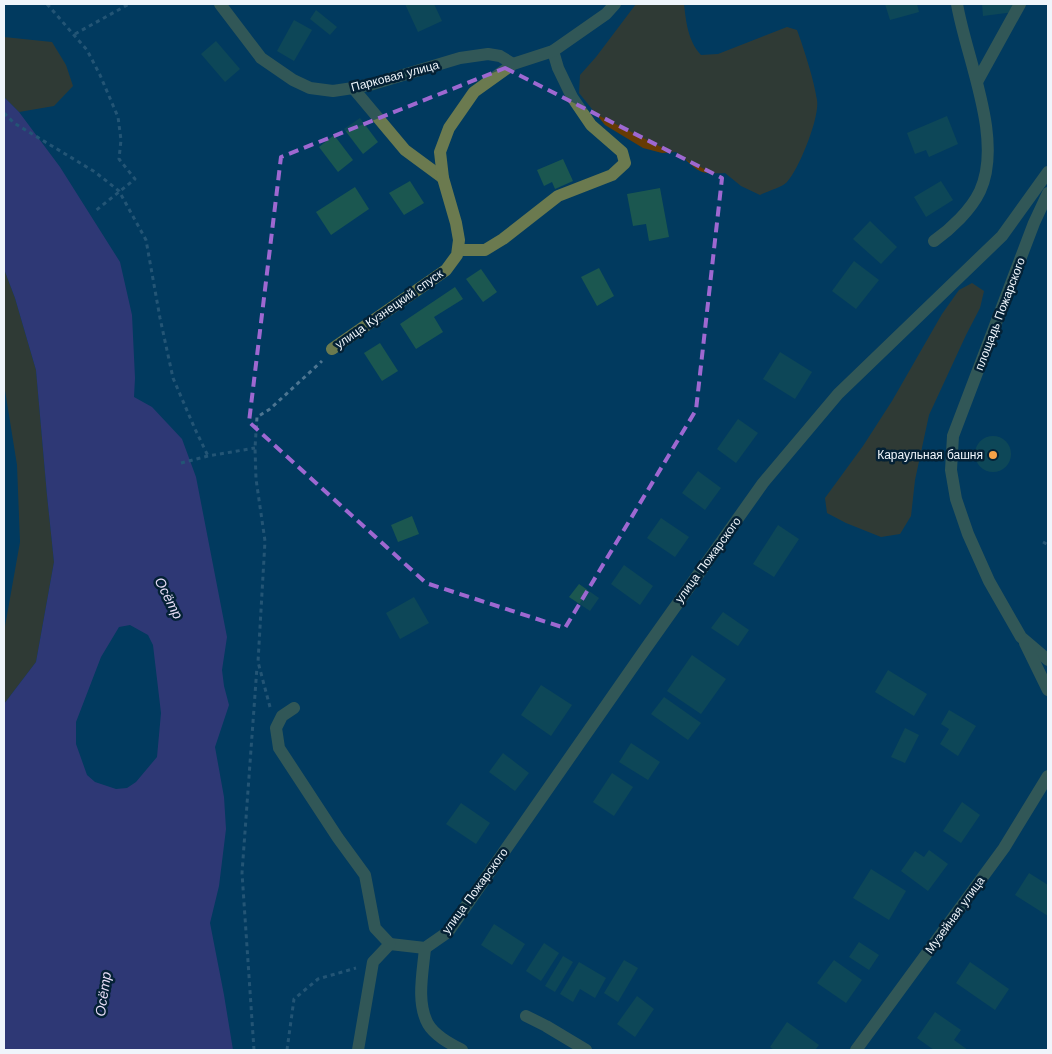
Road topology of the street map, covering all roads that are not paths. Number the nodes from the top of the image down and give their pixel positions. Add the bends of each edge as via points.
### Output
1 (220, 4) edge
2 (615, 4) edge
3 (957, 4) edge
4 (1020, 4) edge
5 (553, 50) junction
6 (512, 64) junction
7 (978, 80) junction
8 (353, 88) junction
9 (1048, 172) edge
10 (443, 178) junction
11 (1048, 193) edge
12 (934, 242) dead end
13 (458, 250) junction
14 (332, 349) road end
15 (1021, 637) junction
16 (1048, 660) edge
17 (1048, 690) edge
18 (294, 708) dead end
19 (1048, 776) edge
20 (390, 944) junction
21 (425, 948) junction
22 (526, 1016) dead end
23 (358, 1050) edge
24 (462, 1050) edge
25 (586, 1050) edge
26 (856, 1050) edge

1 - 8 street, Парковая улица via 261,58 293,80 310,88 334,91
2 - 5 street via 606,14
3 - 7 street
4 - 7 street
5 - 6 street
5 - 13 street via 572,97 591,125 622,152 625,163 612,175 558,196 503,240 485,250
6 - 8 street, Парковая улица via 500,56 488,54 460,58
6 - 10 street via 474,92 449,128 440,152
7 - 12 street via 988,144 987,169 980,192 963,215
8 - 10 street via 405,150
9 - 21 street, улица Пожарского via 1002,236 838,394 763,483 448,932
10 - 13 street via 456,223
11 - 15 street, площадь Пожарского via 953,436 951,470 956,499 989,581
13 - 14 street, улица Кузнецкий спуск via 446,270
15 - 16 street
15 - 17 street
18 - 20 street via 282,716 276,728 279,748 365,875 375,928
19 - 26 street, Музейная улица via 1004,848
20 - 21 street
20 - 23 street via 373,962
21 - 24 street via 421,1002 428,1025 445,1041
22 - 25 street

